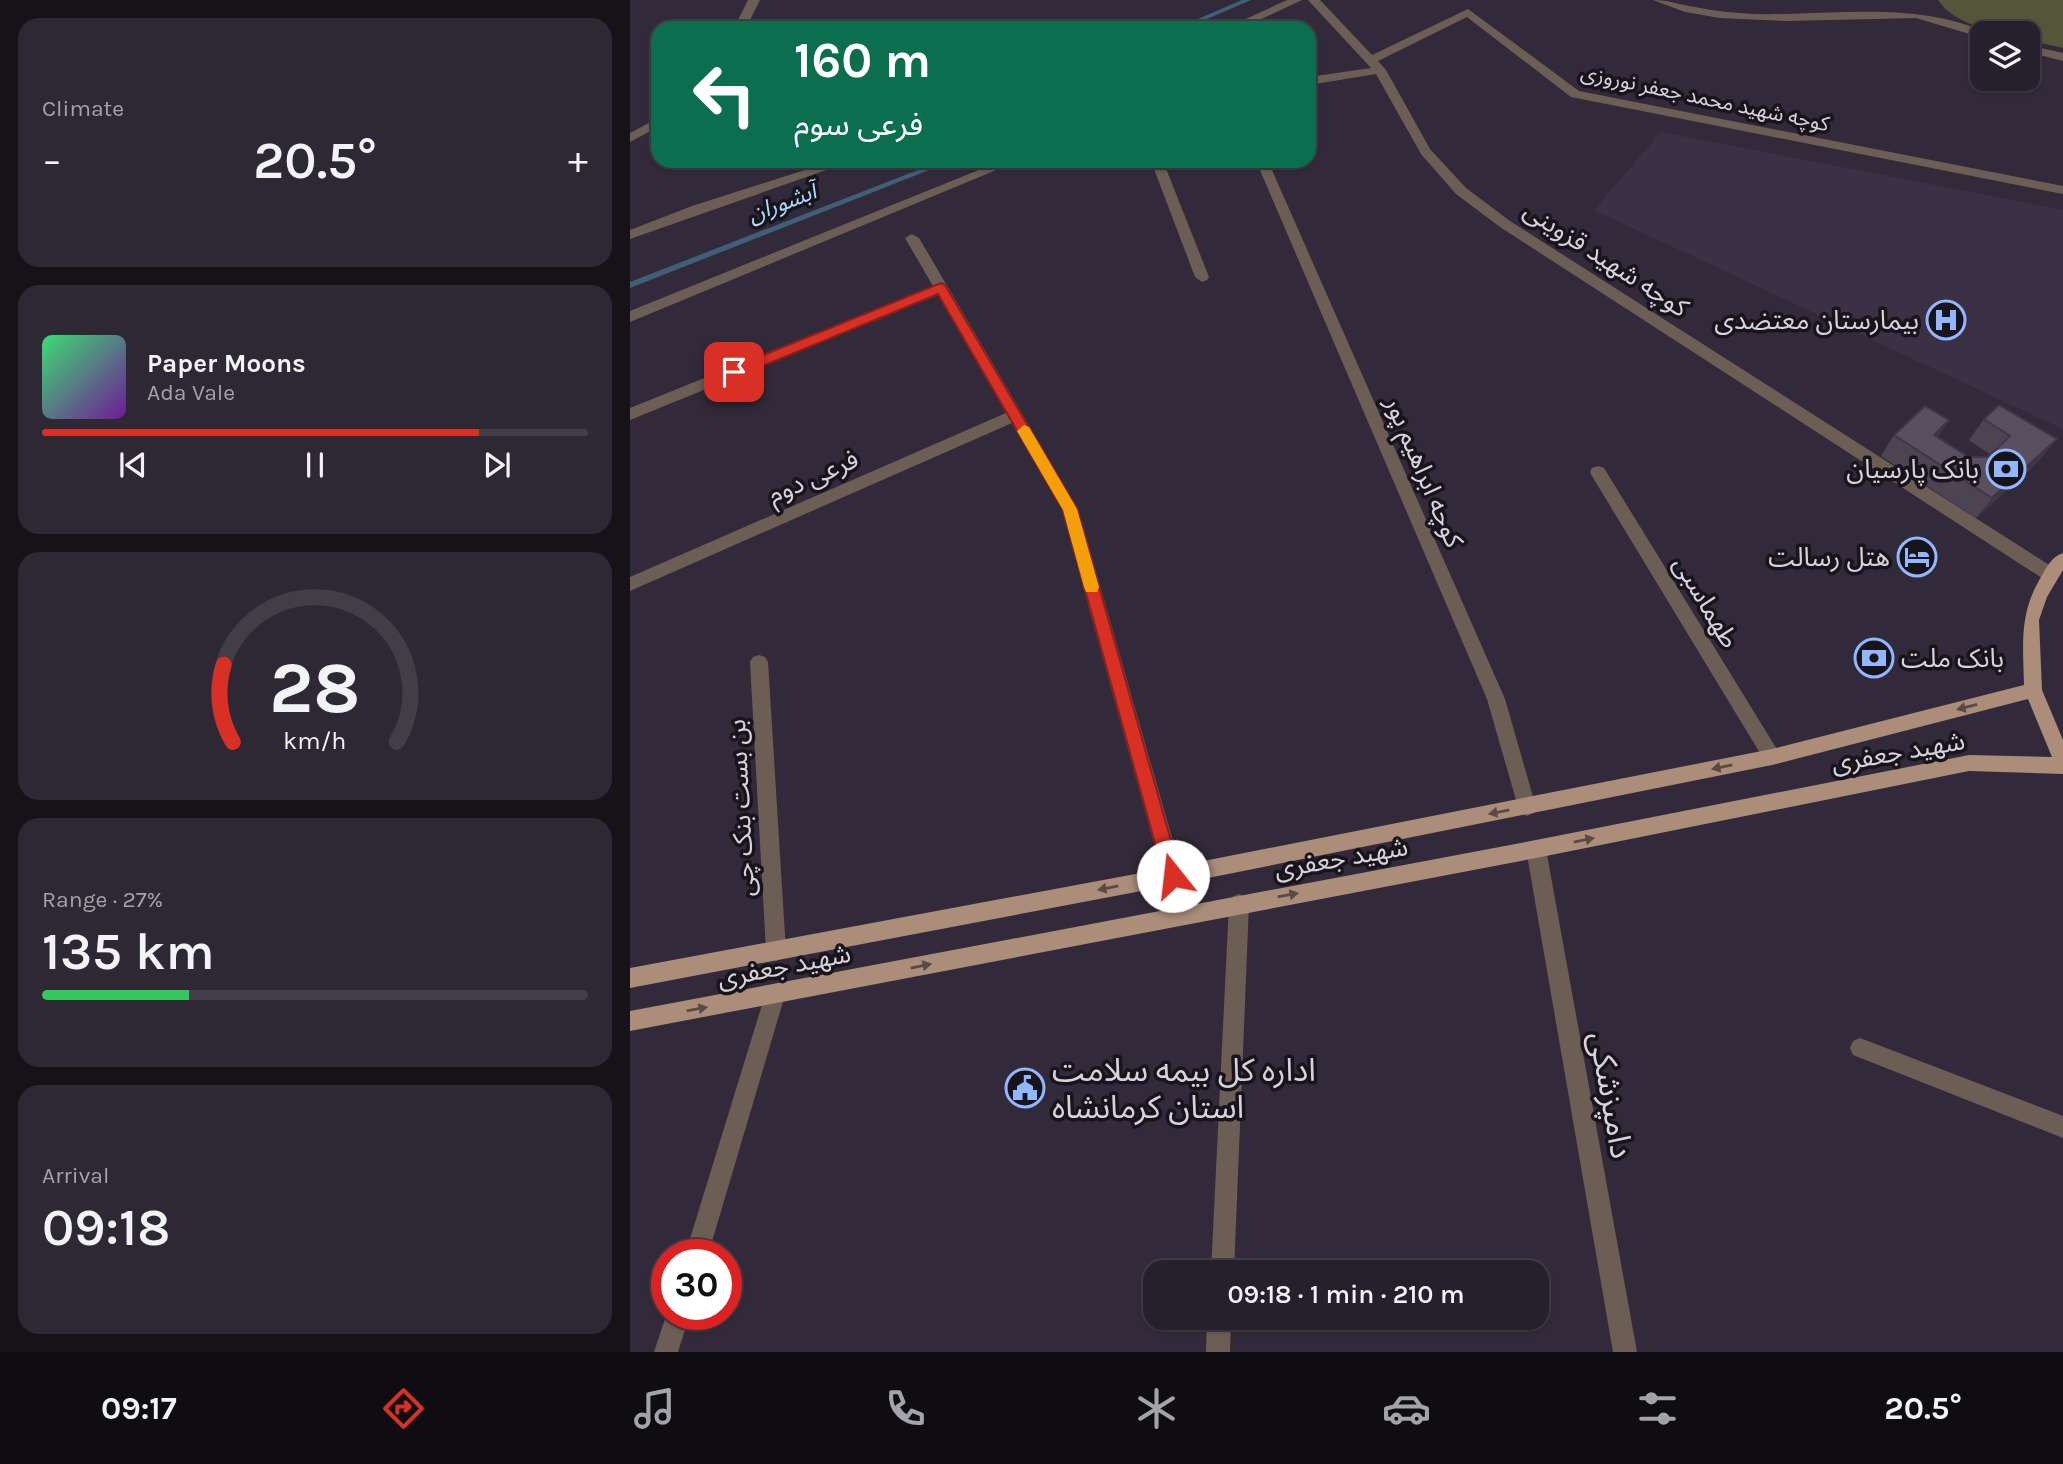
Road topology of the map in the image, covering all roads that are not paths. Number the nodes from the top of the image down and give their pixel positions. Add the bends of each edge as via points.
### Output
1 (754, 0) edge
2 (1296, 0) edge
3 (1314, 0) edge
4 (1659, 0) edge
5 (744, 21) edge
6 (1248, 21) edge
7 (1970, 31) edge
8 (2040, 51) edge
9 (2063, 57) edge
10 (1376, 65) junction
11 (1316, 79) edge
12 (651, 126) edge
13 (632, 137) edge
14 (824, 168) edge
15 (995, 168) edge
16 (1160, 168) edge
17 (1265, 168) edge
18 (2063, 190) edge
19 (630, 235) edge
20 (912, 238) dead end
21 (1202, 277) dead end
22 (941, 288) junction
23 (630, 317) edge
24 (630, 414) edge
25 (1015, 415) junction
26 (1598, 472) dead end
27 (2063, 561) edge
28 (2050, 575) junction
29 (630, 584) edge
30 (759, 662) dead end
31 (2033, 691) junction
32 (1772, 757) junction
33 (2063, 764) edge
34 (1527, 807) junction
35 (1536, 849) junction
36 (1173, 876) junction
37 (1239, 904) junction
38 (776, 951) junction
39 (630, 978) edge
40 (775, 995) junction
41 (630, 1021) edge
42 (1860, 1048) dead end
43 (2063, 1126) edge
44 (701, 1239) edge
45 (1223, 1260) edge
46 (673, 1330) edge
47 (1219, 1330) edge
48 (666, 1352) edge
49 (1218, 1352) edge
50 (1625, 1352) edge

1 - 5 street
2 - 6 street
3 - 10 street, کوچه شهید قزوینی
4 - 7 street via 1715,13 1786,18 1918,15
8 - 9 street
10 - 11 street
10 - 18 street, کوچه شهید محمد جعفر نوروزی via 1468,12 1575,94
10 - 28 street, کوچه شهید قزوینی via 1425,151 1472,199 1505,224
12 - 13 street
14 - 19 street
15 - 23 street
16 - 21 street
17 - 34 street, کوچه ابراهیم پور via 1496,699
20 - 22 street
22 - 24 street
22 - 25 street
25 - 29 street, فرعی دوم
25 - 36 street via 1070,509
26 - 32 street, طهماسبی
27 - 28 main road
28 - 31 main road via 2031,620
30 - 38 street, بن بست بنک چی
31 -> 32 main road, شهید جعفری
31 - 33 main road
32 -> 34 main road, شهید جعفری
35 -> 33 main road, شهید جعفری via 1969,763
34 -> 36 main road, شهید جعفری
37 -> 35 main road, شهید جعفری
35 - 50 street, دامپزشکی
36 -> 38 main road, شهید جعفری
40 -> 37 main road, شهید جعفری
37 - 45 street
38 - 39 main road, شهید جعفری
41 -> 40 main road, شهید جعفری
40 - 44 street
42 - 43 street
46 - 48 street
47 - 49 street

